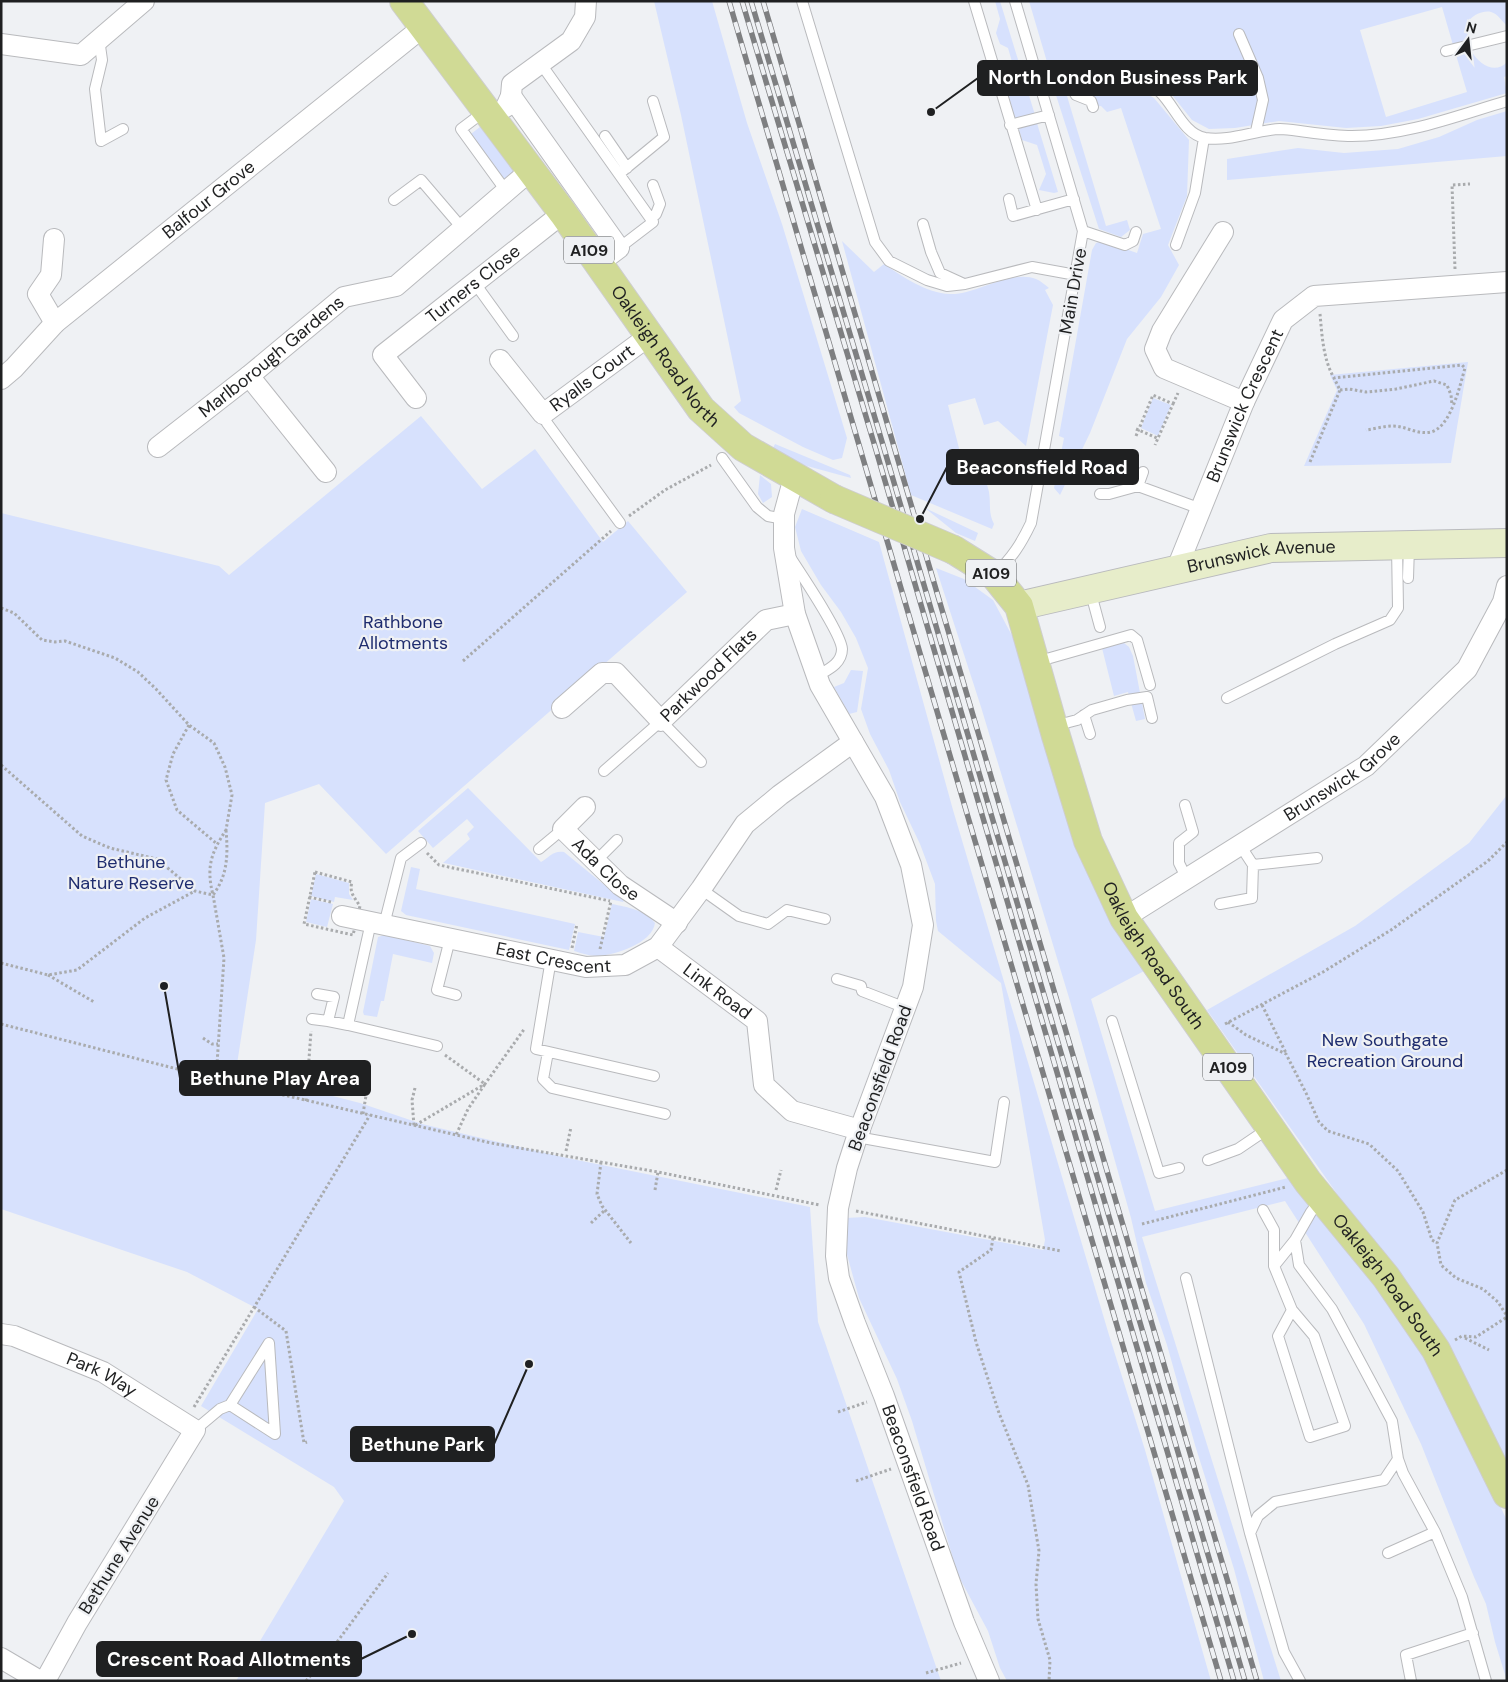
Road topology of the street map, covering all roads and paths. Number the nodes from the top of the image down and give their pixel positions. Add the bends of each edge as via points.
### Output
1 (144, 1) edge
2 (404, 1) edge
3 (586, 1) edge
4 (974, 1) edge
5 (1015, 1) edge
6 (804, 4) edge
7 (423, 27) junction
8 (1239, 34) dead end
9 (1507, 36) edge
10 (99, 39) junction
11 (1, 44) edge
12 (1446, 51) dead end
13 (541, 64) junction
14 (1066, 79) junction
15 (1040, 85) junction
16 (511, 96) junction
17 (653, 101) dead end
18 (1507, 101) edge
19 (1093, 108) dead end
20 (489, 113) junction
21 (1049, 114) junction
22 (1010, 125) junction
23 (122, 129) dead end
24 (1256, 131) junction
25 (604, 136) dead end
26 (1204, 138) junction
27 (531, 170) junction
28 (623, 171) junction
29 (1470, 184) dead end
30 (654, 185) dead end
31 (506, 191) junction
32 (1009, 199) dead end
33 (1074, 199) junction
34 (394, 200) dead end
35 (1037, 210) junction
36 (563, 213) junction
37 (651, 219) junction
38 (923, 224) dead end
39 (462, 228) junction
40 (1084, 231) junction
41 (1136, 232) dead end
42 (1224, 232) dead end
43 (54, 239) dead end
44 (1176, 245) dead end
45 (609, 255) junction
46 (1076, 275) junction
47 (474, 282) junction
48 (1507, 282) edge
49 (965, 284) junction
50 (1456, 285) junction
51 (1318, 296) junction
52 (55, 323) junction
53 (513, 336) dead end
54 (649, 336) junction
55 (500, 360) dead end
56 (249, 376) junction
57 (1, 378) edge
58 (1334, 378) junction
59 (1340, 390) junction
60 (416, 398) dead end
61 (1244, 402) junction
62 (1452, 406) junction
63 (543, 414) junction
64 (1137, 429) junction
65 (1366, 430) dead end
66 (1136, 436) dead end
67 (1159, 439) junction
68 (1155, 445) dead end
69 (158, 447) dead end
70 (722, 458) joint
71 (1310, 462) dead end
72 (326, 472) dead end
73 (1143, 472) dead end
74 (794, 478) junction
75 (1138, 486) junction
76 (1100, 494) dead end
77 (1201, 510) junction
78 (784, 519) junction
79 (620, 523) junction
80 (1507, 543) edge
81 (1403, 545) junction
82 (784, 548) junction
83 (1177, 568) junction
84 (994, 575) junction
85 (1408, 578) dead end
86 (1507, 586) edge
87 (1090, 589) junction
88 (1019, 606) junction
89 (1, 608) edge
90 (795, 614) junction
91 (1100, 627) dead end
92 (464, 661) dead end
93 (1036, 662) junction
94 (817, 676) junction
95 (1150, 692) junction
96 (1227, 698) dead end
97 (562, 708) dead end
98 (1084, 715) junction
99 (1152, 718) dead end
100 (661, 721) junction
101 (189, 725) junction
102 (1053, 727) junction
103 (1090, 734) dead end
104 (852, 742) junction
105 (701, 762) dead end
106 (1, 765) edge
107 (604, 772) dead end
108 (1185, 805) dead end
109 (585, 807) dead end
110 (563, 829) junction
111 (226, 830) junction
112 (617, 840) dead end
113 (1507, 842) edge
114 (217, 844) junction
115 (420, 844) joint
116 (1240, 845) junction
117 (539, 849) dead end
118 (1317, 858) dead end
119 (596, 861) junction
120 (1253, 865) junction
121 (1187, 879) junction
122 (701, 889) junction
123 (195, 891) junction
124 (213, 895) junction
125 (635, 895) junction
126 (611, 902) junction
127 (1220, 904) dead end
128 (342, 916) dead end
129 (1124, 918) junction
130 (825, 920) dead end
131 (677, 923) junction
132 (377, 924) junction
133 (577, 924) dead end
134 (450, 939) junction
135 (658, 947) junction
136 (559, 961) junction
137 (1, 963) edge
138 (596, 966) junction
139 (48, 975) junction
140 (837, 979) dead end
141 (317, 994) dead end
142 (456, 995) dead end
143 (94, 1002) dead end
144 (1262, 1005) junction
145 (906, 1008) junction
146 (312, 1019) joint
147 (541, 1020) junction
148 (1112, 1021) dead end
149 (328, 1022) junction
150 (1, 1024) edge
151 (348, 1025) junction
152 (1218, 1029) junction
153 (203, 1038) dead end
154 (218, 1044) junction
155 (437, 1046) joint
156 (548, 1052) junction
157 (1286, 1054) junction
158 (654, 1076) dead end
159 (216, 1079) junction
160 (368, 1083) dead end
161 (485, 1084) junction
162 (415, 1088) dead end
163 (306, 1101) junction
164 (1004, 1102) dead end
165 (363, 1114) junction
166 (665, 1114) dead end
167 (370, 1116) junction
168 (414, 1126) junction
169 (571, 1127) dead end
170 (1270, 1128) junction
171 (859, 1133) junction
172 (456, 1135) junction
173 (566, 1151) dead end
174 (1208, 1160) dead end
175 (601, 1162) junction
176 (1179, 1168) dead end
177 (781, 1170) dead end
178 (1507, 1170) edge
179 (658, 1172) junction
180 (655, 1190) dead end
181 (776, 1190) dead end
182 (1315, 1190) junction
183 (838, 1208) junction
184 (606, 1210) junction
185 (1263, 1210) dead end
186 (591, 1223) dead end
187 (1142, 1224) dead end
188 (993, 1238) junction
189 (1295, 1240) junction
190 (631, 1243) dead end
191 (1436, 1243) junction
192 (1061, 1251) dead end
193 (1274, 1266) junction
194 (1186, 1278) dead end
195 (254, 1307) junction
196 (1292, 1310) junction
197 (1507, 1317) edge
198 (1, 1334) edge
199 (1462, 1336) junction
200 (1455, 1340) dead end
201 (1488, 1350) dead end
202 (884, 1396) junction
203 (230, 1406) junction
204 (838, 1412) dead end
205 (190, 1426) junction
206 (307, 1442) dead end
207 (1398, 1459) junction
208 (908, 1463) junction
209 (856, 1481) dead end
210 (1507, 1494) edge
211 (1435, 1532) junction
212 (1250, 1533) junction
213 (1388, 1553) dead end
214 (388, 1573) dead end
215 (1472, 1632) junction
216 (979, 1657) junction
217 (1, 1658) edge
218 (926, 1673) dead end
219 (40, 1681) edge
220 (45, 1681) edge
221 (306, 1681) edge
222 (989, 1681) edge
223 (1049, 1681) edge
224 (1300, 1681) edge
225 (1411, 1681) edge
226 (1486, 1681) edge

1 - 10 street
2 - 7 main road, Oakleigh Road North / A109
3 - 13 street via 585,17 571,41
4 - 22 lane
5 - 15 lane, Main Drive
6 - 49 lane via 875,242 889,260 926,280 947,286
7 - 20 main road, Oakleigh Road North / A109
7 - 52 street, Balfour Grove
8 - 24 lane via 1258,78 1263,100
9 - 12 lane
10 - 11 street via 81,55
10 - 23 lane via 102,60 95,89 101,141
13 - 16 street via 512,84
13 - 28 lane
14 - 15 lane
14 - 19 lane via 1076,95 1091,101
14 - 26 lane via 1124,78 1146,82 1161,92 1191,132
15 - 21 lane, Main Drive
16 - 20 street via 506,107
16 - 45 street
17 - 28 lane via 664,137
18 - 24 lane via 1404,131 1372,135 1331,135 1282,129
20 - 27 main road, Oakleigh Road North / A109
20 - 31 lane via 461,129
21 - 22 lane
21 - 33 lane, Main Drive
22 - 35 lane
24 - 26 lane via 1220,139
25 - 28 lane
26 - 44 lane via 1195,193
27 - 31 street, Marlborough Gardens
27 - 36 main road, Oakleigh Road North / A109
28 - 37 lane
29 - 50 path via 1452,185
30 - 37 lane via 660,204
31 - 39 street, Marlborough Gardens
32 - 35 lane via 1013,216
33 - 35 lane
33 - 40 lane, Main Drive
34 - 39 lane via 421,180
36 - 45 main road, Oakleigh Road North / A109
36 - 47 street, Turners Close
37 - 45 lane via 653,222
38 - 49 lane via 940,273
39 - 56 street, Marlborough Gardens via 396,286 344,298
40 - 41 lane via 1125,245 1132,241
40 - 46 lane, Main Drive
42 - 61 street via 1162,331 1155,349 1164,368
43 - 52 street via 51,275 38,294
45 - 54 main road, Oakleigh Road North / A109
46 - 49 lane via 1032,267
46 - 84 lane, Main Drive via 1031,523 1011,560
47 - 53 lane
47 - 60 street, Turners Close via 383,354
48 - 50 street, Brunswick Crescent
50 - 51 street, Brunswick Crescent
51 - 58 path via 1322,341 1328,368
51 - 61 street, Brunswick Crescent via 1283,320
52 - 57 street, Balfour Grove
54 - 63 street, Ryalls Court
54 - 74 main road, Oakleigh Road North / A109 via 701,409 743,447
55 - 63 street, Ryalls Court
56 - 69 street, Marlborough Gardens
56 - 72 street
58 - 59 path
58 - 62 path via 1462,365 1465,368
59 - 62 path via 1366,392 1434,381 1447,385
59 - 71 path
61 - 77 street, Brunswick Crescent
62 - 65 path via 1445,423 1432,432 1394,426
63 - 79 lane
64 - 66 path
64 - 67 path
64 - 67 path via 1153,395 1173,404
67 - 68 path
70 - 78 lane via 757,507 768,516
70 - 79 path via 665,490
73 - 75 lane
74 - 78 street, Beaconsfield Road
74 - 84 main road, Oakleigh Road North / A109, bridge via 834,499 954,550
75 - 76 lane
75 - 77 lane
77 - 83 street, Brunswick Crescent
78 - 82 street, Beaconsfield Road
79 - 92 path
80 - 81 street, Brunswick Avenue
81 - 83 street, Brunswick Avenue via 1271,548
81 - 85 lane
81 - 96 lane via 1398,608 1390,620
82 - 90 street, Beaconsfield Road
82 - 94 lane via 835,630 842,649 837,663
83 - 87 street, Brunswick Avenue
84 - 88 main road, Oakleigh Road North / A109
86 - 116 street, Brunswick Grove via 1503,602 1467,669 1366,766
87 - 88 street, Brunswick Avenue
87 - 91 lane
88 - 93 main road, Oakleigh Road South / A109
89 - 101 path via 14,613 42,640 65,641 115,658 138,672
90 - 94 street, Beaconsfield Road
90 - 100 street, Parkwood Flats via 766,620
93 - 95 lane via 1131,635 1137,640
93 - 102 main road, Oakleigh Road South / A109
94 - 104 street, Beaconsfield Road
95 - 98 lane
95 - 99 lane
97 - 100 street, Parkwood Flats via 602,673 616,673
98 - 102 lane
98 - 103 lane
100 - 105 lane
100 - 107 lane
101 - 111 path via 214,743 225,767 232,795
101 - 114 path via 174,754 166,780 176,810
102 - 129 main road, Oakleigh Road South / A109 via 1088,841
104 - 122 street, East Crescent via 744,824
104 - 145 street, Beaconsfield Road via 892,814 911,865 924,926
106 - 123 path via 82,836 110,848 157,859
108 - 121 lane via 1194,832 1179,843 1179,863
109 - 110 street, Ada Close
110 - 117 lane
110 - 119 street, Ada Close
111 - 114 path
111 - 124 path via 227,866 222,884
112 - 119 lane
113 - 144 path via 1488,861 1391,930
114 - 124 path via 210,861 209,879
115 - 126 path via 439,865
115 - 132 lane via 401,858
116 - 120 lane
116 - 121 street, Brunswick Grove
118 - 120 lane
119 - 125 street, Ada Close via 620,886
120 - 127 lane via 1252,898
121 - 129 street, Brunswick Grove
122 - 130 lane via 739,916 768,924 787,910
122 - 131 street, East Crescent
123 - 124 path
123 - 139 path via 145,918 76,970
124 - 154 path via 224,958
125 - 126 path via 626,905
125 - 131 street, Ada Close
126 - 138 path
128 - 132 street, East Crescent
129 - 152 main road, Oakleigh Road South / A109
131 - 135 street, East Crescent
132 - 134 street, East Crescent
132 - 151 lane
133 - 136 path
134 - 136 street, East Crescent
134 - 142 lane via 437,990
135 - 138 street, East Crescent via 625,965
135 - 171 street, Link Road via 757,1021 764,1085 792,1111
136 - 138 street, East Crescent
136 - 147 lane
137 - 139 path
139 - 143 path
140 - 145 lane via 861,986 862,992
141 - 149 lane via 334,997
144 - 152 path
144 - 157 path
145 - 171 street, Beaconsfield Road
146 - 149 lane
146 - 163 path
147 - 156 lane via 536,1049
147 - 161 path via 526,1027
148 - 176 lane via 1159,1173
149 - 151 lane
150 - 159 path
151 - 155 lane
152 - 157 path via 1246,1035
152 - 170 main road, Oakleigh Road South / A109
153 - 154 path
154 - 159 path
155 - 161 path via 442,1054
156 - 158 lane
156 - 166 lane via 543,1079 552,1088
157 - 191 path via 1319,1122 1328,1131 1370,1144 1398,1171
159 - 163 path
160 - 165 path
161 - 168 path
161 - 172 path
162 - 168 path via 412,1100
163 - 165 path
164 - 171 lane via 995,1162
165 - 167 path
167 - 168 path
167 - 195 path
168 - 172 path
169 - 173 path
170 - 174 lane via 1238,1149
170 - 182 main road, Oakleigh Road South / A109
171 - 183 street, Beaconsfield Road
172 - 175 path
175 - 179 path
175 - 184 path via 597,1194
177 - 181 path
178 - 191 path via 1456,1200
179 - 180 path
179 - 183 path via 810,1205
182 - 187 path
182 - 189 lane via 1311,1212
182 - 210 main road, Oakleigh Road South / A109 via 1386,1277 1436,1350
183 - 188 path
183 - 202 street, Beaconsfield Road via 836,1256 839,1278
184 - 186 path
184 - 190 path
185 - 193 lane via 1274,1230
188 - 192 path
188 - 223 path via 991,1250 959,1272 976,1342 999,1413 1028,1485 1039,1551 1036,1584 1038,1619 1050,1660
189 - 193 lane
189 - 207 lane via 1299,1265 1332,1309 1392,1421
191 - 197 path via 1441,1265 1456,1278 1483,1289 1498,1302
193 - 196 lane
194 - 212 lane
195 - 205 path
195 - 206 path via 286,1331 304,1443
196 - 196 lane via 1314,1336 1345,1426 1310,1437 1278,1336
197 - 199 path via 1476,1337
198 - 205 street, Park Way via 14,1336 103,1372
199 - 200 path
199 - 201 path
202 - 204 path
202 - 208 street, Beaconsfield Road
203 - 203 lane via 275,1434 269,1342 264,1350
203 - 205 lane
205 - 220 street, Bethune Avenue
207 - 211 lane
207 - 212 lane via 1384,1480 1275,1502 1258,1516
208 - 209 path
208 - 216 street, Beaconsfield Road
211 - 213 lane
211 - 215 lane via 1462,1597
212 - 224 lane via 1284,1652
214 - 221 path
215 - 225 lane via 1406,1655
215 - 226 lane
216 - 218 path
216 - 222 street, Beaconsfield Road
217 - 219 street

